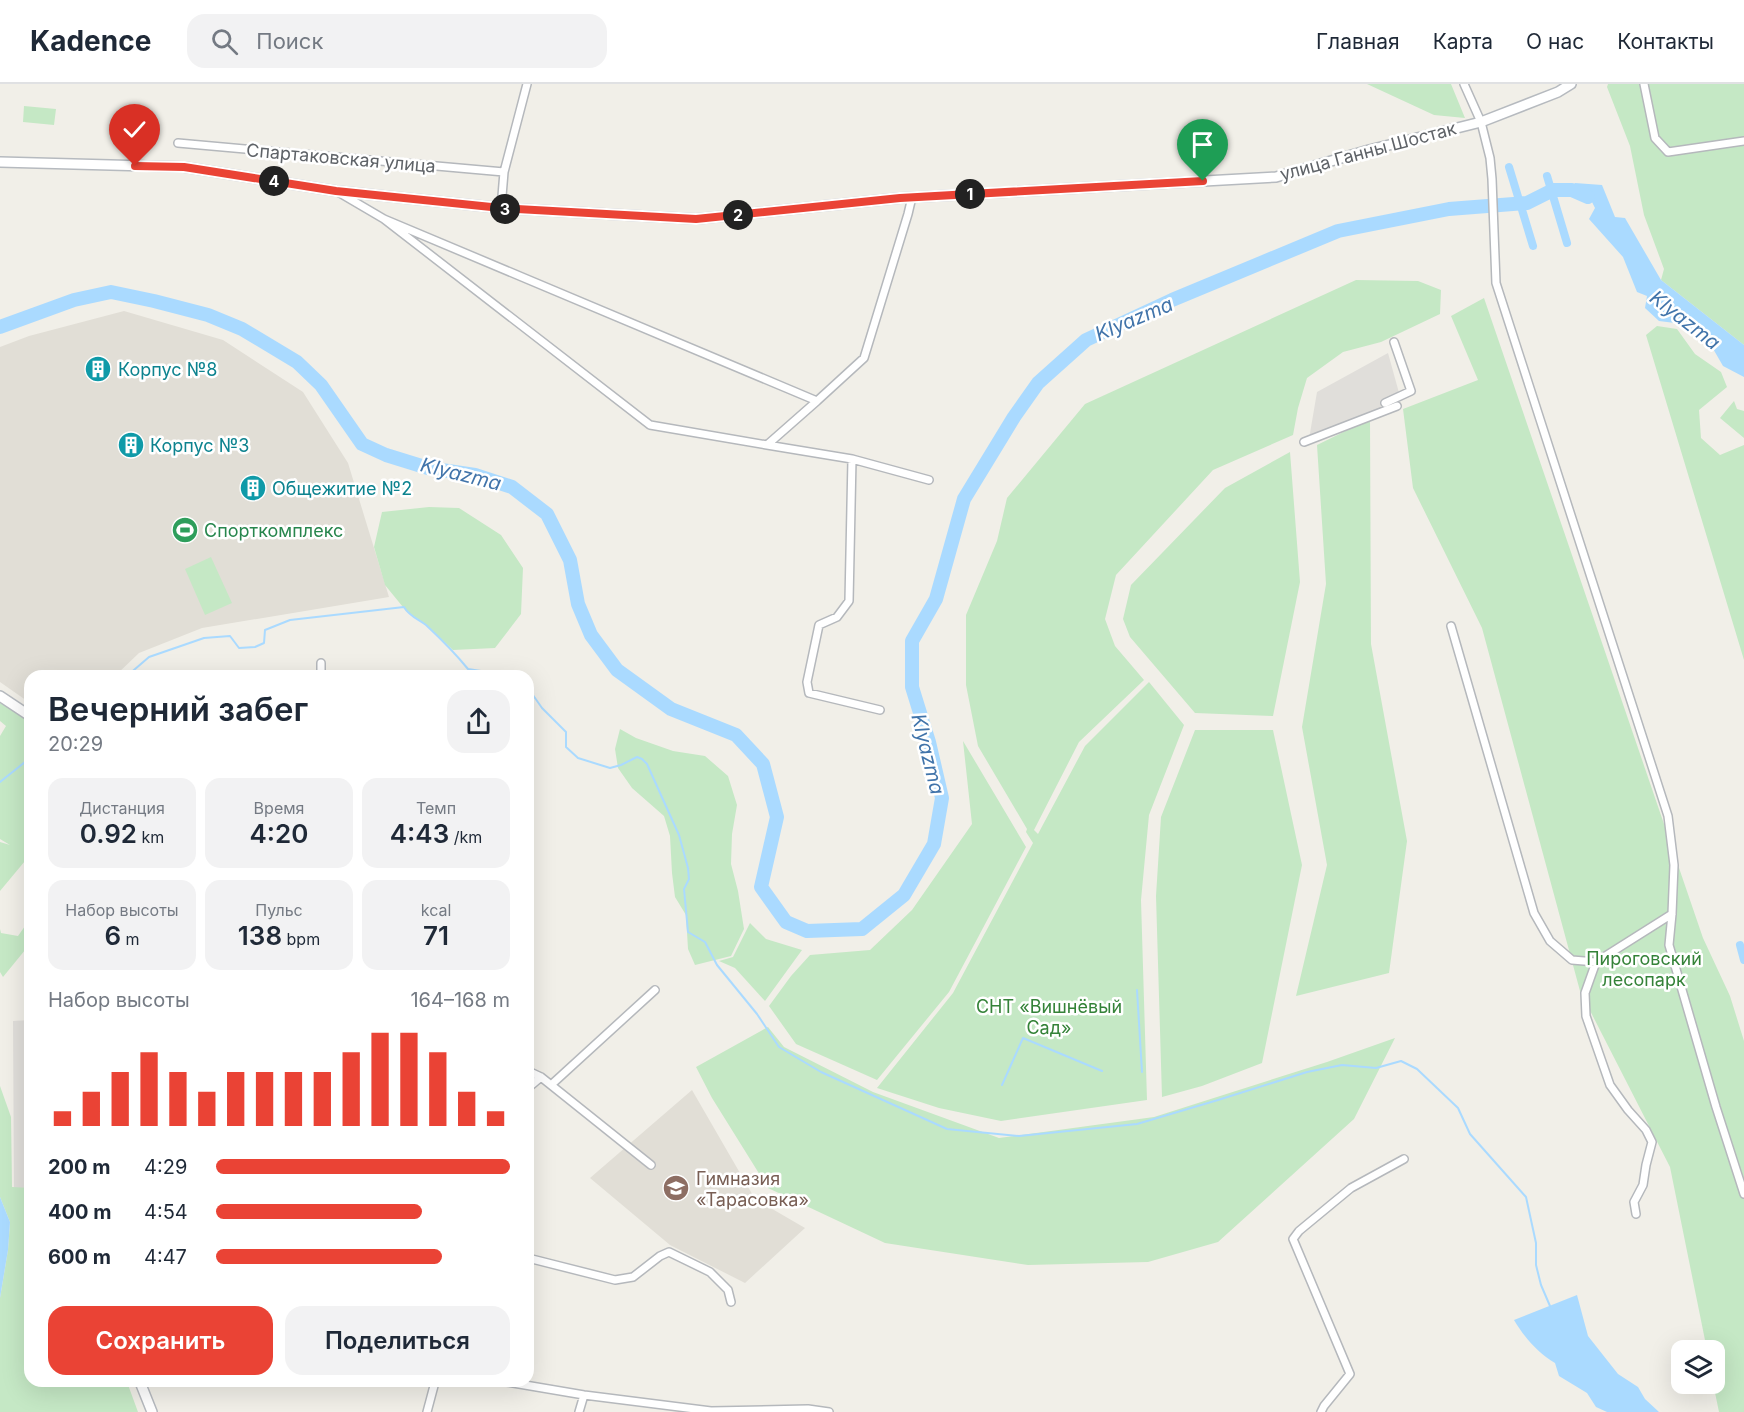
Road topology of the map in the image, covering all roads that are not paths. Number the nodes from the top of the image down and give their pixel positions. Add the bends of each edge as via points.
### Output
1 (527, 84) edge
2 (1464, 84) edge
3 (1571, 84) edge
4 (1644, 84) edge
5 (1481, 122) junction
6 (1744, 141) edge
7 (178, 143) dead end
8 (0, 162) edge
9 (504, 172) junction
10 (336, 191) junction
11 (912, 197) junction
12 (501, 208) junction
13 (384, 219) junction
14 (1394, 342) dead end
15 (817, 401) junction
16 (1385, 403) dead end
17 (1397, 406) dead end
18 (1304, 442) dead end
19 (767, 445) junction
20 (852, 459) junction
21 (929, 480) dead end
22 (1451, 626) dead end
23 (321, 663) dead end
24 (321, 670) edge
25 (0, 696) edge
26 (880, 710) dead end
27 (24, 712) edge
28 (1672, 914) junction
29 (1596, 962) junction
30 (655, 990) dead end
31 (534, 1074) edge
32 (541, 1077) junction
33 (534, 1083) edge
34 (551, 1085) junction
35 (1404, 1159) dead end
36 (651, 1165) dead end
37 (1744, 1194) edge
38 (1636, 1214) dead end
39 (534, 1260) edge
40 (731, 1302) dead end
41 (142, 1387) edge
42 (434, 1387) edge
43 (534, 1387) edge
44 (584, 1395) junction
45 (152, 1412) edge
46 (427, 1412) edge
47 (579, 1412) edge
48 (711, 1412) edge
49 (829, 1412) edge
50 (1321, 1412) edge

1 - 9 street
2 - 5 street
3 - 5 main road, улица Ганны Шостак
4 - 6 street via 1655,138 1668,152
5 - 11 main road, улица Ганны Шостак via 1276,177
5 - 28 street via 1492,179 1496,284 1668,816 1674,865
7 - 9 street, Спартаковская улица
8 - 10 main road, улица Ганны Шостак via 184,167
9 - 12 street
10 - 12 main road, улица Ганны Шостак
10 - 13 street
11 - 12 main road, улица Ганны Шостак via 696,219
11 - 15 street via 864,358
13 - 15 street
13 - 19 street via 650,425
14 - 16 street via 1411,391
15 - 19 street
17 - 18 street
19 - 20 street
20 - 21 street
20 - 26 street via 849,601 837,617 819,625 807,682 809,693
22 - 29 street via 1534,913 1550,941 1572,960
23 - 24 street
25 - 27 main road
28 - 29 street
28 - 37 street via 1669,945
29 - 38 street via 1585,993 1586,1016 1610,1085 1652,1142 1644,1185 1634,1202
30 - 34 street
31 - 32 street
32 - 33 street
32 - 34 street
34 - 36 street
35 - 50 street via 1351,1188 1293,1239 1350,1374
39 - 40 street via 615,1280 633,1277 669,1252 710,1272 728,1290
41 - 45 main road
42 - 46 street
43 - 44 street
44 - 47 street
44 - 48 street
48 - 49 street

